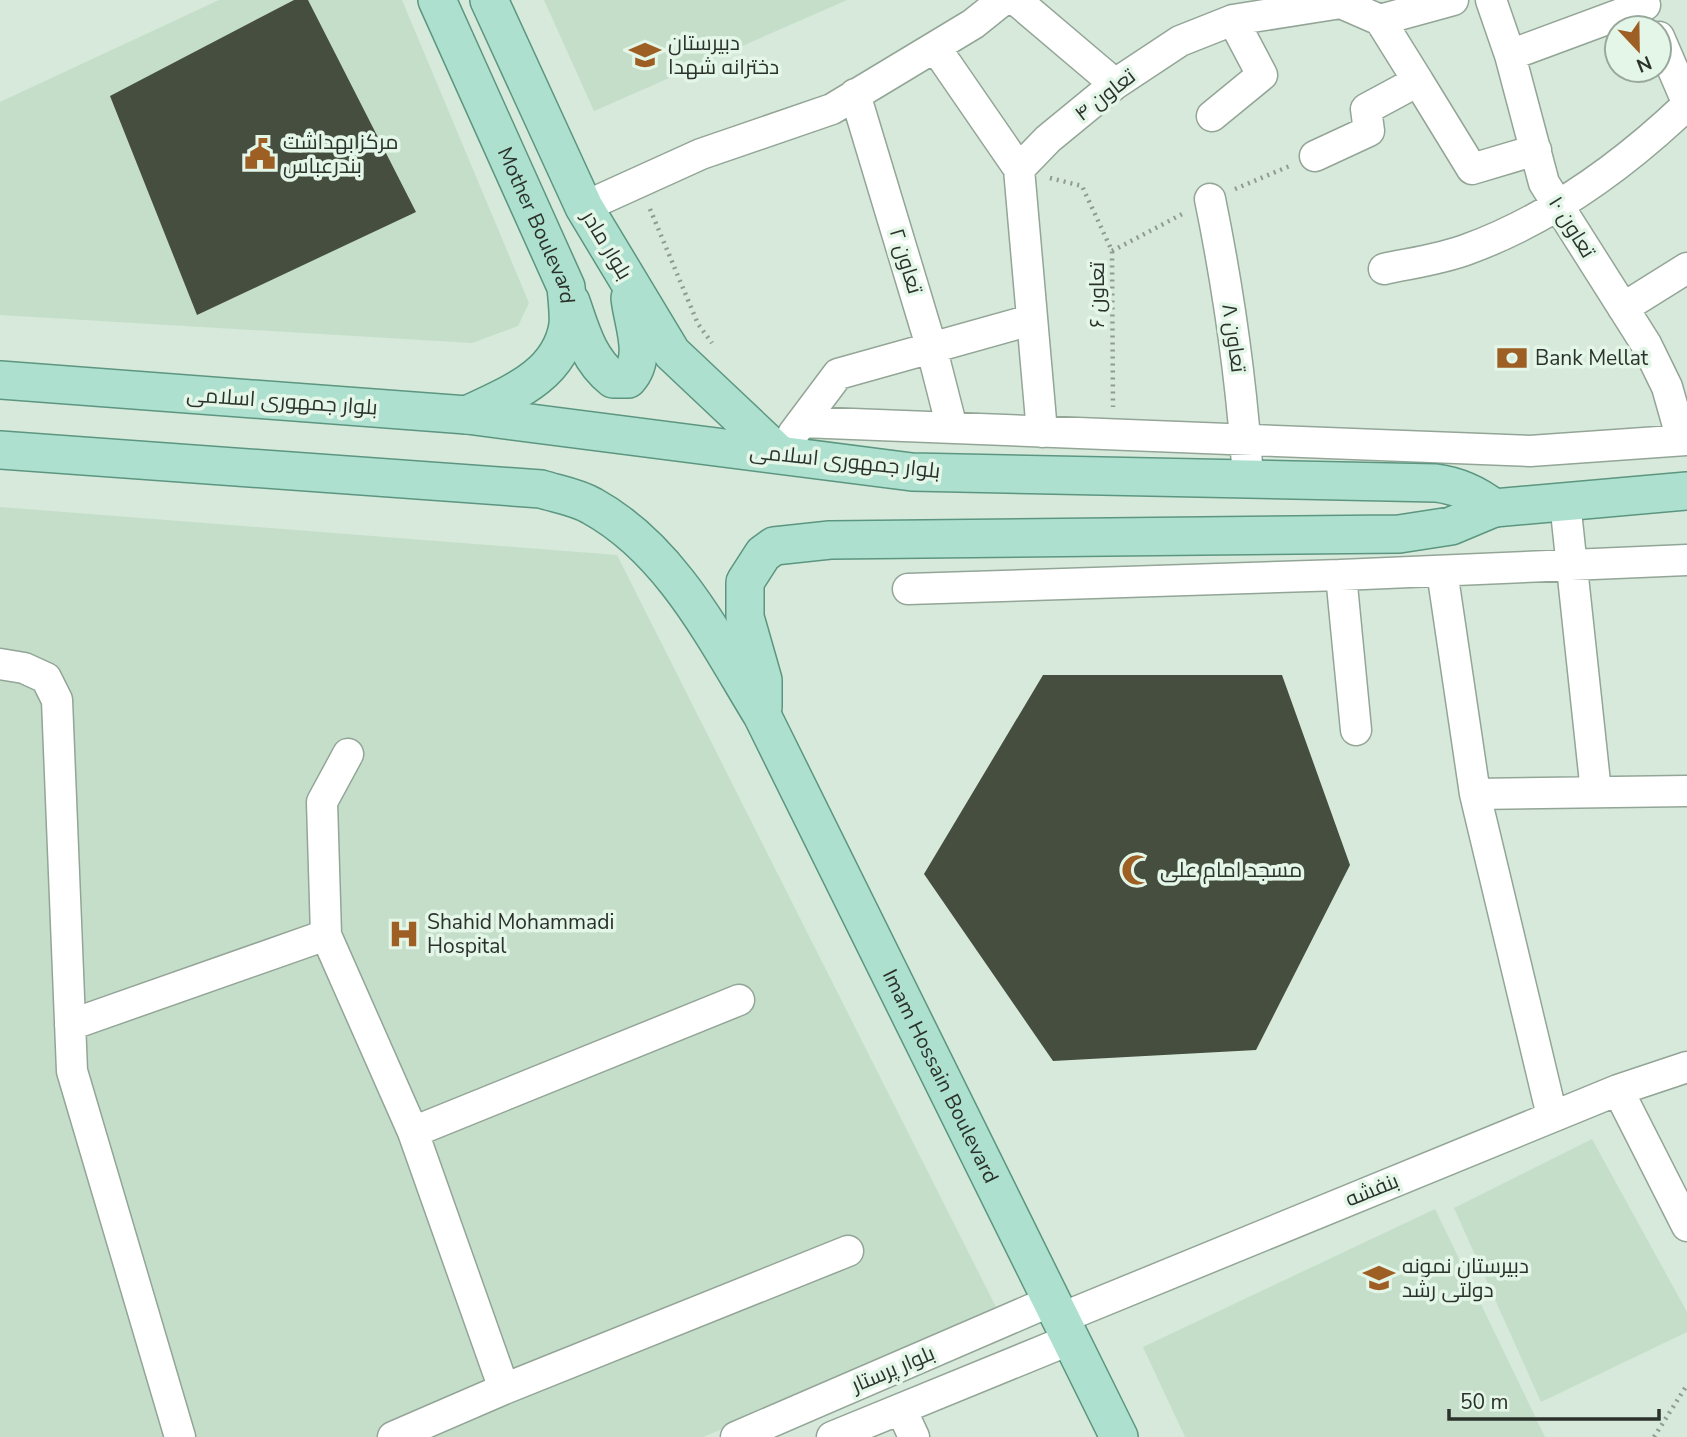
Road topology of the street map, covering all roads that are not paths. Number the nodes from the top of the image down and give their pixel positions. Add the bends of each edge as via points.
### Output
1 (437, 0) edge
2 (489, 0) edge
3 (1003, 0) edge
4 (1016, 0) edge
5 (1453, 0) edge
6 (1491, 0) edge
7 (1285, 5) edge
8 (1648, 11) edge
9 (1233, 20) junction
10 (1380, 20) junction
11 (936, 47) junction
12 (1510, 55) junction
13 (1673, 70) edge
14 (1418, 81) junction
15 (1115, 84) junction
16 (855, 94) junction
17 (1687, 103) edge
18 (1212, 116) dead end
19 (1536, 150) junction
20 (1315, 156) dead end
21 (1019, 169) junction
22 (1210, 199) dead end
23 (1558, 205) junction
24 (584, 207) junction
25 (1687, 268) edge
26 (1384, 270) dead end
27 (628, 279) junction
28 (566, 288) junction
29 (1623, 308) junction
30 (1031, 320) junction
31 (931, 346) junction
32 (0, 380) edge
33 (467, 415) junction
34 (802, 422) junction
35 (952, 428) junction
36 (1042, 432) junction
37 (1245, 438) junction
38 (1684, 440) edge
39 (0, 450) edge
40 (778, 453) junction
41 (1248, 479) junction
42 (1687, 491) edge
43 (1565, 502) junction
44 (1494, 508) junction
45 (1399, 534) junction
46 (1687, 560) edge
47 (1572, 565) junction
48 (1443, 571) junction
49 (1401, 573) junction
50 (1341, 575) junction
51 (908, 589) dead end
52 (0, 664) edge
53 (762, 715) junction
54 (1356, 730) dead end
55 (348, 754) dead end
56 (1687, 791) edge
57 (1596, 792) junction
58 (1475, 794) junction
59 (326, 935) junction
60 (739, 1000) dead end
61 (70, 1025) junction
62 (1687, 1067) edge
63 (1618, 1090) junction
64 (1552, 1116) junction
65 (413, 1132) junction
66 (1687, 1226) edge
67 (848, 1251) dead end
68 (1060, 1320) junction
69 (504, 1389) junction
70 (901, 1409) junction
71 (180, 1437) edge
72 (393, 1437) edge
73 (736, 1437) edge
74 (832, 1437) edge
75 (914, 1437) edge
76 (1119, 1437) edge

1 - 28 main road, Mother Boulevard
2 - 24 main road, بلوار مادر
3 - 11 street
4 - 15 street
5 - 10 street
6 - 12 street, تعاون ۱۰
7 - 9 street, تعاون ۴
7 - 10 street, تعاون ۴ via 1341,3
8 - 12 street
9 - 15 street, تعاون ۴ via 1180,41
9 - 18 street via 1262,75
10 - 14 street
11 - 16 street
11 - 21 street
12 - 19 street, تعاون ۱۰
13 - 17 street
14 - 19 street via 1472,169
14 - 20 street via 1366,109 1368,131
15 - 21 street, تعاون ۴
16 - 24 street via 832,108 701,154
16 - 31 street, تعاون ۲
17 - 23 street via 1640,150
19 - 23 street, تعاون ۱۰ via 1544,183
21 - 30 street
22 - 37 street, تعاون ۸ via 1226,277
23 - 26 street via 1468,249
23 - 29 street, تعاون ۱۰
24 - 27 main road, بلوار مادر
25 - 29 street
27 - 28 main road via 639,355 637,369 628,379 613,379 600,368 587,348
27 - 40 main road, بلوار مادر via 672,353
28 - 33 main road, Mother Boulevard via 568,326 559,351 540,376
29 - 38 street, تعاون ۱۰ via 1667,387
30 - 31 street
30 - 36 street
31 - 34 street via 838,374
31 - 35 street, تعاون ۲
32 - 33 main road, بلوار جمهوری اسلامی
33 - 40 main road, بلوار جمهوری اسلامی
34 - 35 street
34 - 40 street
35 - 36 street
36 - 37 street
37 - 38 street via 1530,451
37 - 41 street, تعاون ۸
39 - 53 main road via 541,489 591,505 642,540 708,627
40 - 41 main road, بلوار جمهوری اسلامی via 912,472
41 - 44 main road, بلوار جمهوری اسلامی via 1436,483 1477,495
42 - 43 main road
43 - 44 main road
43 - 47 street
44 - 45 main road via 1451,526
45 - 49 street
45 - 53 main road via 830,540 774,546 752,568 743,599 764,680
46 - 47 street
47 - 48 street
47 - 57 street
48 - 49 street
48 - 58 street
49 - 50 street
50 - 51 street
50 - 54 street
52 - 61 street via 46,678 57,700
53 - 68 main road, Imam Hossain Boulevard
55 - 59 street via 322,802
56 - 57 street
57 - 58 street
58 - 64 street
59 - 61 street
59 - 65 street
60 - 65 street
61 - 71 street via 72,1071
62 - 63 street, بنفشه
63 - 64 street, بنفشه
63 - 66 street
64 - 68 street, بنفشه
65 - 69 street
67 - 69 street
68 - 70 street, بلوار پرستار
68 - 73 street, بلوار پرستار
68 - 76 main road, Imam Hossain Boulevard
69 - 72 street
70 - 74 street, بلوار پرستار
70 - 75 street

